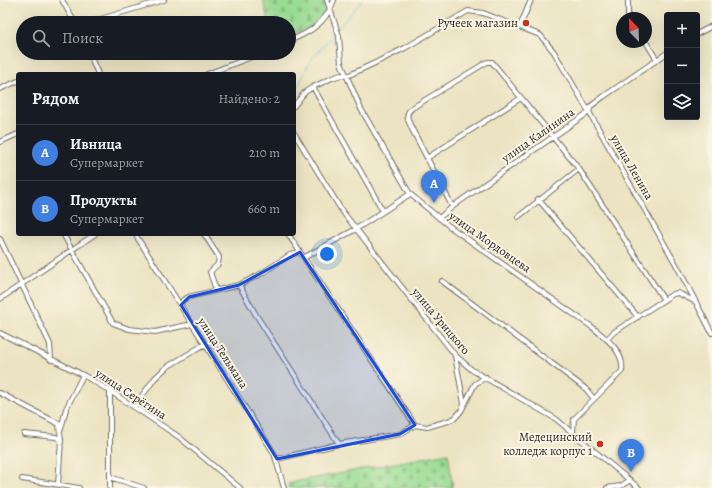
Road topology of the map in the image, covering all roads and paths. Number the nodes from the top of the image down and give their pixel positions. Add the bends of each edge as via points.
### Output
1 (62, 0) edge
2 (164, 0) edge
3 (327, 0) edge
4 (334, 0) edge
5 (531, 0) edge
6 (628, 0) edge
7 (330, 11) junction
8 (628, 12) edge
9 (71, 16) edge
10 (110, 16) edge
11 (326, 18) junction
12 (332, 20) junction
13 (520, 26) junction
14 (712, 26) edge
15 (700, 32) edge
16 (296, 38) edge
17 (650, 48) edge
18 (664, 55) edge
19 (92, 60) edge
20 (243, 60) edge
21 (657, 60) junction
22 (97, 72) edge
23 (211, 72) edge
24 (347, 76) junction
25 (16, 82) edge
26 (313, 87) junction
27 (0, 89) edge
28 (521, 98) junction
29 (296, 103) edge
30 (589, 112) junction
31 (16, 135) edge
32 (296, 137) edge
33 (552, 137) junction
34 (0, 142) edge
35 (427, 158) junction
36 (578, 169) junction
37 (410, 194) junction
38 (538, 199) junction
39 (452, 206) junction
40 (383, 211) junction
41 (518, 217) dead end
42 (439, 218) junction
43 (356, 228) junction
44 (64, 236) edge
45 (92, 236) edge
46 (136, 236) edge
47 (205, 236) edge
48 (289, 236) edge
49 (0, 239) edge
50 (72, 250) junction
51 (300, 252) junction
52 (305, 257) junction
53 (442, 280) dead end
54 (22, 285) junction
55 (239, 285) junction
56 (216, 290) junction
57 (0, 299) edge
58 (664, 300) junction
59 (695, 302) junction
60 (181, 305) junction
61 (638, 316) junction
62 (192, 324) junction
63 (712, 332) edge
64 (0, 333) edge
65 (607, 339) junction
66 (205, 344) junction
67 (455, 355) junction
68 (51, 360) junction
69 (83, 375) junction
70 (486, 378) junction
71 (110, 391) junction
72 (0, 393) edge
73 (594, 399) junction
74 (464, 405) junction
75 (134, 407) junction
76 (415, 425) junction
77 (61, 429) junction
78 (573, 432) junction
79 (24, 434) dead end
80 (61, 440) junction
81 (339, 444) junction
82 (277, 459) junction
83 (110, 477) junction
84 (22, 479) dead end
85 (630, 480) junction
86 (58, 485) junction
87 (79, 488) edge
88 (110, 488) edge
89 (144, 488) edge
90 (240, 488) edge
91 (284, 488) edge
92 (607, 488) edge
93 (639, 488) edge

1 - 9 street
2 - 10 street
3 - 7 street, улица Мордовцева
4 - 7 street
5 - 13 street
6 - 8 street
7 - 11 street
7 - 12 street, улица Мордовцева
11 - 12 street
11 - 16 street via 313,29
12 - 24 street, улица Мордовцева via 338,32 341,63
13 - 24 street, улица Ленина via 483,13 468,11 405,48
13 - 30 street, улица Ленина via 540,35 546,42
14 - 15 street
17 - 21 street
18 - 21 street, улица Калинина
19 - 22 street
20 - 23 street
21 - 30 street, улица Калинина via 591,106
24 - 26 street, улица Ленина via 341,75
24 - 37 street, улица Мордовцева via 361,109
25 - 27 street
26 - 29 street, улица Ленина
26 - 40 street
28 - 33 street
28 - 35 street
28 - 35 street via 492,62 487,62 412,108 406,117
30 - 33 street, улица Калинина
30 - 59 street, улица Ленина
31 - 34 street
32 - 43 street, улица Урицкого via 342,211
33 - 36 street
33 - 39 street, улица Калинина
35 - 39 street
36 - 38 street
36 - 58 street
37 - 40 street
37 - 42 street, улица Мордовцева
38 - 41 street
38 - 61 street
39 - 42 street, улица Калинина
40 - 43 street
42 - 65 street, улица Мордовцева
43 - 52 street
43 - 67 street, улица Урицкого
44 - 50 street
45 - 50 street
46 - 60 street, улица Тельмана
47 - 56 street via 219,257 218,264 210,272
48 - 51 street
49 - 54 street
50 - 54 street
50 - 62 street via 113,323 129,329 155,332
51 - 52 street
51 - 55 street via 290,255
52 - 76 street
53 - 73 street via 586,389
54 - 57 street
54 - 68 street via 50,344
55 - 56 street
55 - 81 street
56 - 60 street via 189,297 183,300
58 - 59 street via 678,293
58 - 61 street
59 - 63 street, улица Ленина
60 - 62 street, улица Тельмана
61 - 65 street
62 - 66 street, улица Тельмана
64 - 68 street, улица Серёгина
65 - 73 street, улица Мордовцева via 620,357 622,371
66 - 75 street via 167,367 155,378
66 - 82 street, улица Тельмана
67 - 70 street, улица Урицкого
67 - 74 street
68 - 69 street, улица Серёгина
69 - 71 street, улица Серёгина
69 - 77 street via 66,410
70 - 74 street via 475,384
70 - 78 street, улица Урицкого via 556,419
71 - 75 street, улица Серёгина
71 - 83 street
72 - 77 street via 56,421
73 - 78 street via 574,419
74 - 76 street via 455,418 448,422 427,427
75 - 90 street, улица Серёгина via 179,436
76 - 81 street via 400,434
77 - 80 street
78 - 85 street, улица Урицкого
79 - 80 street via 56,437
80 - 86 street
81 - 82 street
82 - 91 street, улица Тельмана
83 - 88 street
83 - 89 street
84 - 86 street
85 - 92 street via 621,486
85 - 93 street, улица Урицкого
86 - 87 street

